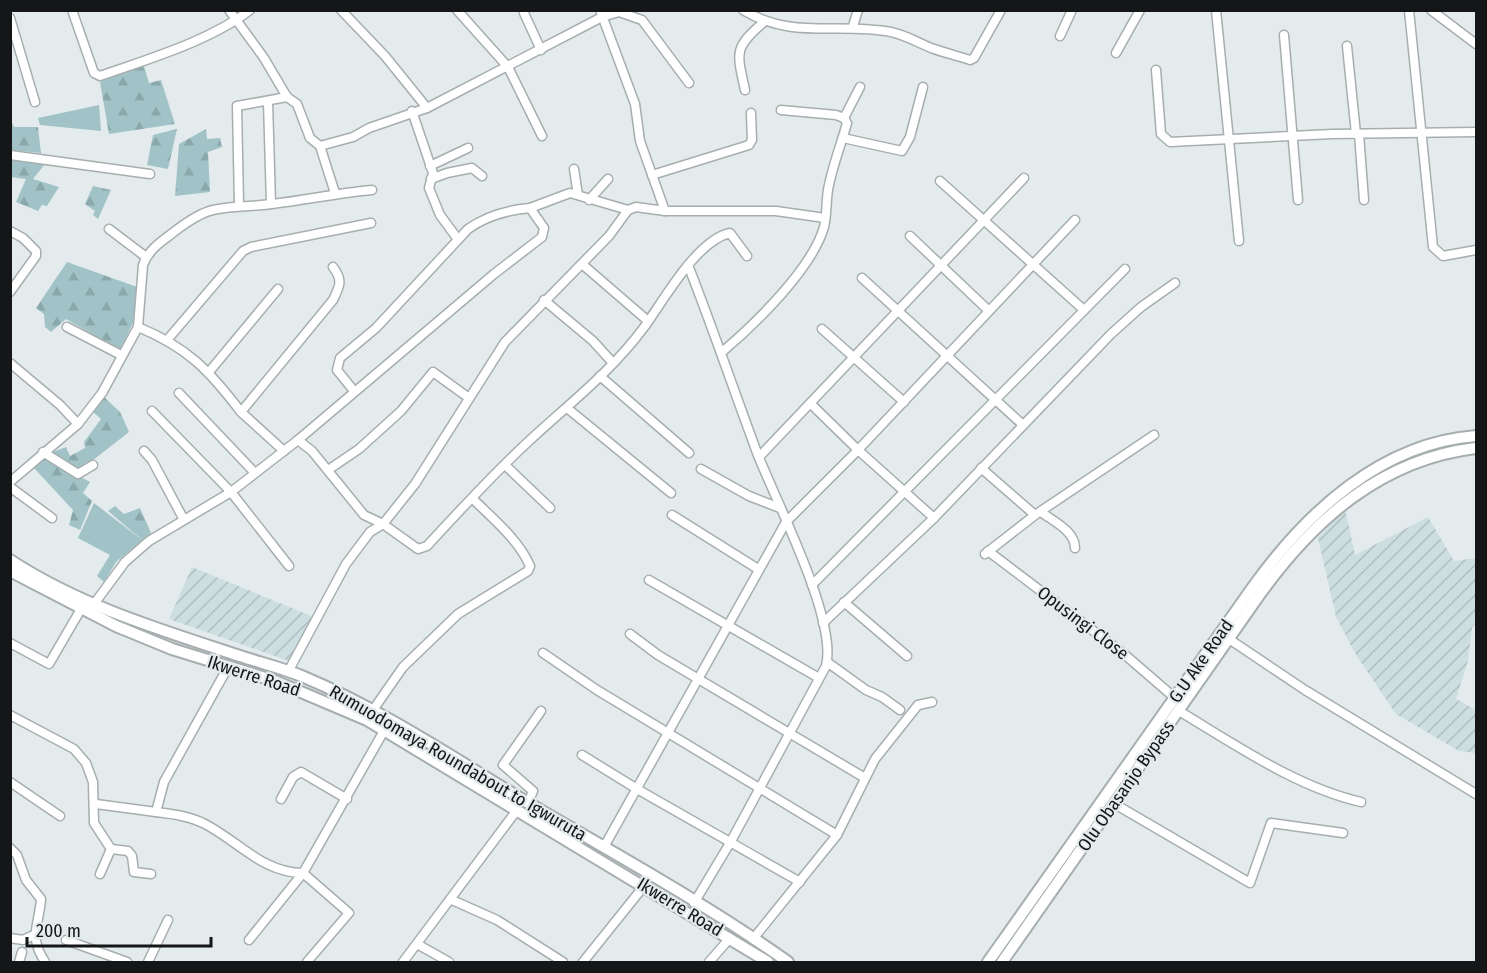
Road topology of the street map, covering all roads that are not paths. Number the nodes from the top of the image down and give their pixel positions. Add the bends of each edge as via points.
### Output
1 (72, 10) edge
2 (229, 10) edge
3 (250, 10) edge
4 (457, 10) edge
5 (743, 10) edge
6 (858, 10) edge
7 (1001, 10) edge
8 (1072, 10) edge
9 (1140, 10) edge
10 (1216, 10) edge
11 (1409, 10) edge
12 (1431, 10) edge
13 (344, 12) edge
14 (524, 13) dead end
15 (601, 14) edge
16 (1444, 14) edge
17 (10, 18) edge
18 (235, 22) junction
19 (764, 22) junction
20 (853, 27) junction
21 (1284, 35) dead end
22 (1060, 36) dead end
23 (1476, 44) edge
24 (1347, 46) dead end
25 (541, 50) junction
26 (1116, 53) dead end
27 (508, 67) junction
28 (1156, 70) dead end
29 (689, 83) dead end
30 (860, 87) dead end
31 (923, 87) dead end
32 (745, 90) dead end
33 (288, 97) junction
34 (35, 102) dead end
35 (268, 102) junction
36 (427, 108) junction
37 (782, 110) dead end
38 (412, 111) junction
39 (751, 113) dead end
40 (844, 118) junction
41 (1476, 132) edge
42 (1358, 134) junction
43 (1421, 134) junction
44 (542, 136) dead end
45 (1293, 136) junction
46 (843, 138) junction
47 (1231, 140) junction
48 (320, 146) junction
49 (468, 148) dead end
50 (10, 155) edge
51 (430, 166) junction
52 (574, 169) dead end
53 (150, 174) dead end
54 (652, 175) junction
55 (482, 176) dead end
56 (1024, 178) dead end
57 (431, 179) junction
58 (608, 179) dead end
59 (940, 181) dead end
60 (372, 190) dead end
61 (335, 193) junction
62 (578, 195) junction
63 (589, 200) junction
64 (1298, 200) dead end
65 (1364, 200) dead end
66 (271, 204) junction
67 (238, 205) junction
68 (530, 208) junction
69 (628, 210) junction
70 (665, 211) junction
71 (825, 218) junction
72 (984, 218) junction
73 (1075, 220) dead end
74 (371, 223) dead end
75 (109, 229) dead end
76 (10, 231) edge
77 (910, 236) dead end
78 (457, 238) junction
79 (1239, 241) dead end
80 (1476, 250) edge
81 (747, 256) dead end
82 (146, 257) junction
83 (1033, 263) junction
84 (582, 264) junction
85 (688, 265) junction
86 (941, 266) junction
87 (333, 267) dead end
88 (1125, 269) dead end
89 (862, 278) dead end
90 (1175, 283) dead end
91 (278, 289) dead end
92 (10, 292) edge
93 (544, 300) junction
94 (988, 310) junction
95 (1084, 310) junction
96 (898, 312) junction
97 (648, 321) junction
98 (67, 327) dead end
99 (138, 327) junction
100 (822, 329) dead end
101 (168, 339) junction
102 (722, 352) junction
103 (122, 355) junction
104 (946, 356) junction
105 (855, 359) junction
106 (612, 362) junction
107 (10, 363) edge
108 (209, 372) junction
109 (600, 376) junction
110 (354, 391) junction
111 (179, 393) dead end
112 (469, 398) junction
113 (997, 401) junction
114 (904, 402) junction
115 (811, 404) junction
116 (567, 408) junction
117 (152, 411) dead end
118 (241, 412) junction
119 (78, 424) junction
120 (1023, 425) junction
121 (1154, 435) dead end
122 (1476, 436) edge
123 (298, 440) junction
124 (1476, 448) edge
125 (858, 450) junction
126 (284, 451) junction
127 (43, 452) junction
128 (144, 452) dead end
129 (689, 453) dead end
130 (759, 457) junction
131 (93, 465) dead end
132 (506, 466) junction
133 (981, 468) junction
134 (701, 469) dead end
135 (328, 470) junction
136 (255, 473) junction
137 (10, 482) edge
138 (10, 486) edge
139 (231, 492) junction
140 (904, 492) junction
141 (671, 493) dead end
142 (473, 499) junction
143 (550, 508) dead end
144 (780, 508) junction
145 (1038, 513) junction
146 (672, 515) dead end
147 (52, 518) dead end
148 (934, 518) junction
149 (184, 520) junction
150 (786, 522) junction
151 (383, 524) junction
152 (1075, 548) dead end
153 (10, 560) edge
154 (289, 566) dead end
155 (758, 569) junction
156 (10, 571) edge
157 (649, 580) dead end
158 (812, 585) junction
159 (844, 603) junction
160 (94, 604) junction
161 (81, 609) junction
162 (729, 623) junction
163 (823, 623) junction
164 (175, 634) junction
165 (630, 634) dead end
166 (1229, 639) junction
167 (10, 643) edge
168 (172, 649) junction
169 (543, 653) dead end
170 (907, 656) dead end
171 (827, 662) junction
172 (228, 667) junction
173 (289, 670) junction
174 (699, 678) junction
175 (819, 678) junction
176 (1175, 698) junction
177 (932, 702) dead end
178 (373, 710) junction
179 (900, 710) dead end
180 (541, 711) dead end
181 (1179, 711) junction
182 (10, 715) edge
183 (385, 729) junction
184 (668, 731) junction
185 (790, 733) junction
186 (582, 754) dead end
187 (865, 778) junction
188 (10, 782) edge
189 (760, 788) junction
190 (637, 789) junction
191 (1476, 794) edge
192 (280, 799) dead end
193 (346, 799) junction
194 (1362, 802) dead end
195 (528, 803) junction
196 (1113, 803) junction
197 (96, 804) junction
198 (517, 810) junction
199 (156, 812) junction
200 (60, 816) dead end
201 (529, 817) junction
202 (506, 825) junction
203 (1343, 833) dead end
204 (837, 835) junction
205 (730, 843) junction
206 (604, 847) junction
207 (10, 848) edge
208 (111, 849) junction
209 (303, 873) junction
210 (100, 874) dead end
211 (151, 874) dead end
212 (800, 882) junction
213 (644, 886) junction
214 (452, 900) junction
215 (694, 903) junction
216 (168, 920) dead end
217 (34, 935) junction
218 (10, 938) edge
219 (730, 938) junction
220 (753, 939) junction
221 (66, 940) dead end
222 (249, 940) dead end
223 (417, 944) junction
224 (22, 952) dead end
225 (19, 963) edge
226 (45, 963) edge
227 (127, 963) edge
228 (148, 963) edge
229 (307, 963) edge
230 (403, 963) edge
231 (449, 963) edge
232 (563, 963) edge
233 (583, 963) edge
234 (709, 963) edge
235 (768, 963) edge
236 (788, 963) edge
237 (988, 963) edge
238 (1002, 963) edge

1 - 18 street via 94,73 100,76
2 - 18 street
3 - 18 street
4 - 27 street
5 - 19 street
6 - 20 street
7 - 20 street via 970,60 895,33
8 - 22 street
9 - 26 street
10 - 47 street via 1226,128
11 - 43 street
12 - 16 street
13 - 36 street
14 - 25 street
15 - 25 street
15 - 29 street via 619,12 642,20
15 - 54 street via 635,104 640,141
16 - 23 street via 1458,33
17 - 34 street
18 - 33 street
19 - 20 street via 802,29
19 - 32 street via 738,48
21 - 45 street
24 - 42 street
25 - 27 street
27 - 36 street
27 - 44 street
28 - 47 street via 1163,138 1176,142
30 - 40 street
31 - 46 street via 902,151
33 - 35 street
33 - 48 street via 297,104 310,138
35 - 66 street
35 - 67 street via 241,104 235,111
36 - 38 street
37 - 40 street
38 - 48 street via 353,137
38 - 51 street
39 - 54 street via 749,145
40 - 46 street via 847,123
41 - 43 street
42 - 43 street
42 - 45 street
42 - 65 street
43 - 80 street via 1432,247 1443,256
45 - 47 street
45 - 64 street
46 - 71 street via 828,188
47 - 79 street
48 - 61 street
49 - 51 street
50 - 53 street
51 - 57 street
52 - 62 street
54 - 70 street
55 - 57 street via 472,168
56 - 72 street
57 - 78 street via 429,188 440,215
58 - 63 street
59 - 72 street
60 - 61 street
61 - 66 street
62 - 63 street
62 - 68 street via 562,195
63 - 69 street
66 - 67 street
67 - 82 street via 196,215
68 - 78 street via 479,220
68 - 110 street via 544,228 542,237
69 - 70 street via 636,207
69 - 84 street
70 - 71 street via 776,211
71 - 102 street via 816,244 773,304
72 - 83 street
72 - 86 street
73 - 83 street
74 - 101 street via 243,251
75 - 82 street
76 - 92 street via 23,238 36,256
77 - 86 street
78 - 110 street via 376,328 340,358 337,370
81 - 85 street via 730,233
82 - 99 street
83 - 94 street
83 - 95 street
84 - 93 street
84 - 97 street
85 - 97 street
85 - 102 street
86 - 94 street
86 - 96 street
87 - 118 street via 341,285 333,300
88 - 95 street
89 - 96 street
90 - 120 street via 1141,307
91 - 108 street
93 - 106 street
93 - 112 street via 505,342
94 - 104 street
95 - 113 street
96 - 104 street
96 - 105 street
97 - 106 street
98 - 103 street
99 - 101 street
99 - 103 street
100 - 105 street
101 - 108 street
102 - 130 street
103 - 119 street via 102,393
104 - 113 street
104 - 114 street
105 - 114 street
105 - 115 street
106 - 109 street
107 - 119 street
108 - 118 street
109 - 116 street
109 - 129 street
110 - 123 street
111 - 136 street
112 - 135 street via 433,372 401,411 359,449
112 - 151 street via 415,484
113 - 120 street
113 - 140 street
114 - 125 street
115 - 125 street
115 - 130 street
116 - 132 street
116 - 141 street
117 - 139 street
118 - 126 street
119 - 127 street
120 - 133 street
121 - 145 street
122 - 176 main road, G.U Ake Road via 1433,444 1388,461 1325,506 1272,561
123 - 126 street
123 - 135 street
124 - 166 main road, Olu Obasanjo Bypass via 1406,465 1346,500 1279,567
125 - 140 street
125 - 150 street
126 - 136 street
127 - 131 street via 78,474
127 - 137 street
128 - 149 street
130 - 144 street
132 - 142 street
132 - 143 street
133 - 145 street
133 - 148 street
134 - 144 street
135 - 151 street via 364,515
136 - 139 street
138 - 147 street
139 - 149 street
139 - 154 street
140 - 148 street
140 - 158 street
142 - 151 street via 427,546 418,549
142 - 178 street via 513,540 527,559 528,571 458,614 403,667
144 - 150 street
145 - 152 street via 1070,534
145 - 176 street, Opusingi Close via 986,552 1124,654
146 - 155 street
148 - 159 street
149 - 160 street via 149,541 125,562
150 - 155 street
150 - 158 street
151 - 173 street via 370,532 346,564
153 - 160 main road, Rumuodomaya Roundabout to Igwuruta
155 - 162 street
156 - 161 main road, Ikwerre Road
157 - 162 street
158 - 163 street
159 - 163 street
159 - 170 street
160 - 164 main road, Rumuodomaya Roundabout to Igwuruta
161 - 167 street via 49,664
161 - 168 main road, Ikwerre Road
162 - 174 street
162 - 175 street
163 - 171 street
164 - 168 main road
164 - 173 main road, Rumuodomaya Roundabout to Igwuruta
165 - 174 street
166 - 181 main road, Olu Obasanjo Bypass
166 - 191 street
168 - 172 main road, Ikwerre Road
169 - 184 street
171 - 175 street
171 - 179 street
172 - 183 main road, Ikwerre Road via 322,699
172 - 199 street via 168,775
173 - 178 main road, Rumuodomaya Roundabout to Igwuruta
174 - 184 street
174 - 185 street
175 - 185 street
176 - 237 main road, G.U Ake Road
177 - 187 street via 918,705 875,759
178 - 195 main road, Rumuodomaya Roundabout to Igwuruta
180 - 195 street via 502,765 533,791
181 - 194 street via 1313,786
181 - 196 main road, Olu Obasanjo Bypass
182 - 197 street via 74,749 90,773
183 - 193 street
183 - 198 main road, Ikwerre Road
184 - 189 street
184 - 190 street
185 - 187 street
185 - 189 street
186 - 190 street
187 - 204 street
188 - 200 street
189 - 204 street
189 - 205 street
190 - 205 street
190 - 206 street
192 - 193 street via 293,777 301,772
193 - 209 street
195 - 206 main road, Rumuodomaya Roundabout to Igwuruta
196 - 203 street via 1250,884 1271,823
196 - 238 main road, Olu Obasanjo Bypass
197 - 199 street
197 - 208 street via 94,823
198 - 201 main road, Ikwerre Road
198 - 202 street
198 - 206 main road via 533,810 591,845
199 - 209 street via 206,824 273,867
201 - 202 street
201 - 213 main road, Ikwerre Road
202 - 214 street
204 - 212 street
205 - 212 street
205 - 215 street
206 - 215 main road, Rumuodomaya Roundabout to Igwuruta
207 - 217 street via 41,899
208 - 210 street
208 - 211 street via 126,850 132,856 134,872
209 - 222 street
209 - 229 street via 349,913
212 - 220 street
213 - 219 main road, Ikwerre Road
213 - 233 street
214 - 223 street
214 - 232 street via 496,920
215 - 220 main road, Rumuodomaya Roundabout to Igwuruta
216 - 228 street
217 - 218 street via 19,940
217 - 226 street
219 - 234 street
219 - 235 main road, Ikwerre Road
220 - 236 main road, Rumuodomaya Roundabout to Igwuruta
221 - 227 street
223 - 230 street
223 - 231 street
224 - 225 street

